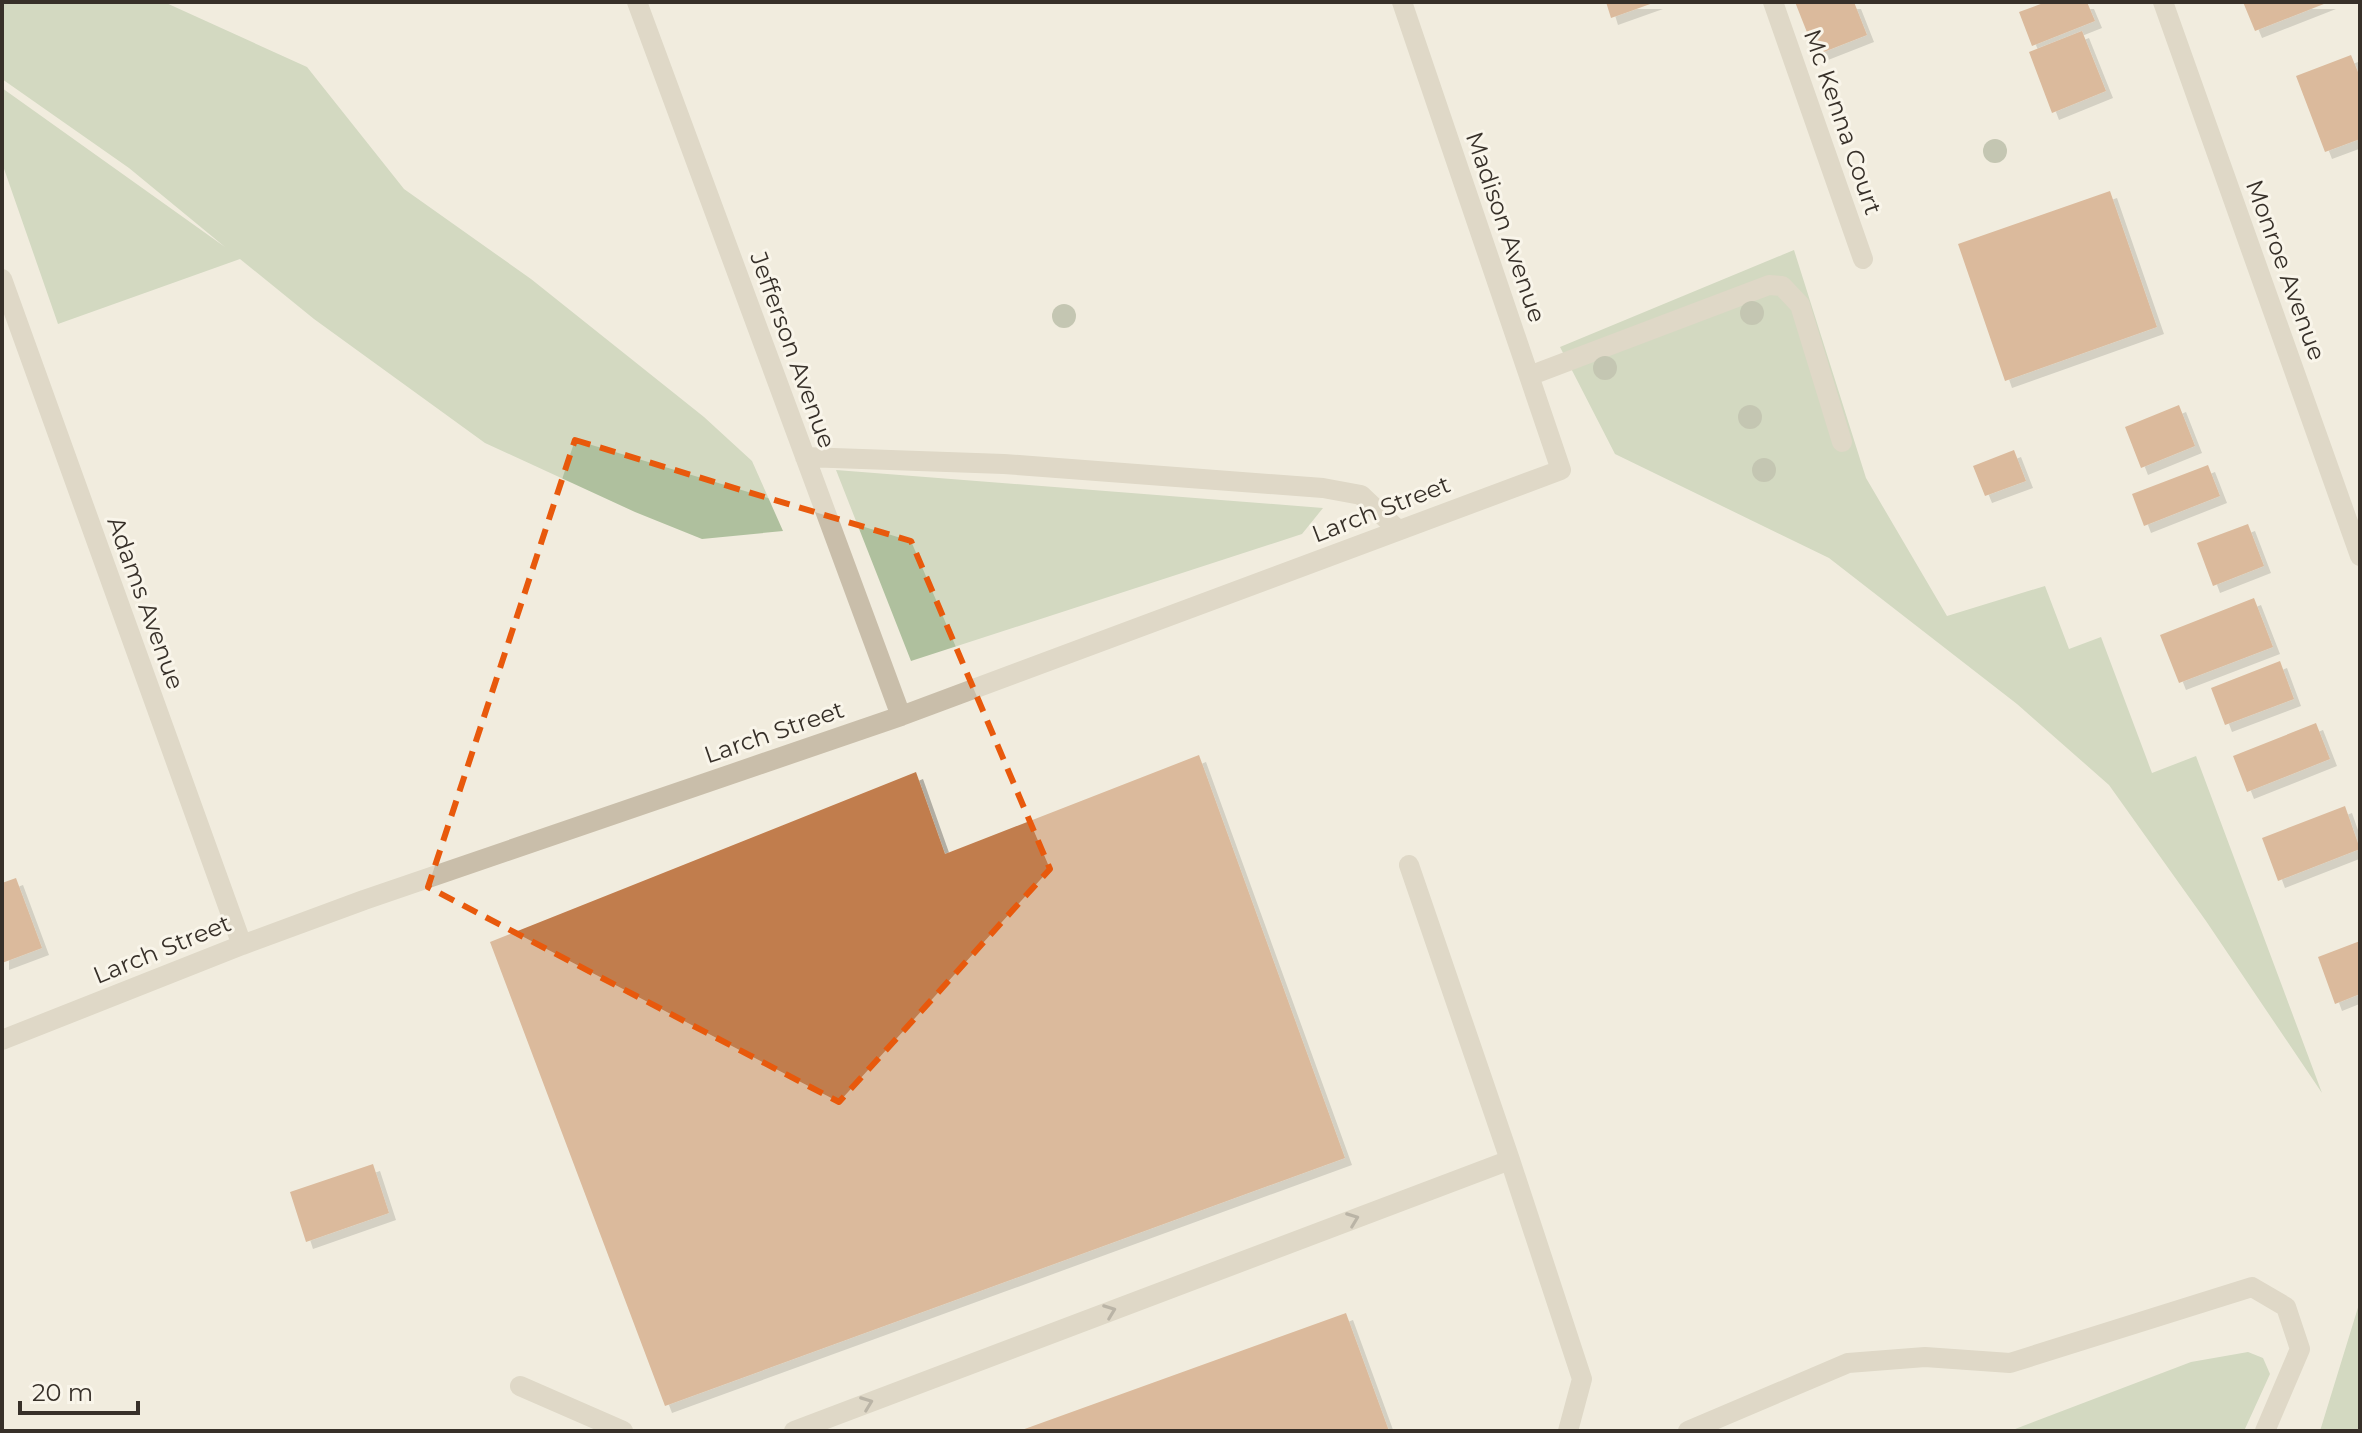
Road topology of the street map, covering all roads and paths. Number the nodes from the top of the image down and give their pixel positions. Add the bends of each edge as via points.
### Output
1 (637, 2) edge
2 (1402, 2) edge
3 (1773, 2) edge
4 (2163, 2) edge
5 (1863, 259) dead end
6 (2, 279) edge
7 (1529, 376) junction
8 (1842, 442) dead end
9 (805, 457) junction
10 (1561, 470) joint
11 (1398, 530) junction
12 (2360, 556) edge
13 (901, 716) junction
14 (1409, 865) dead end
15 (242, 945) junction
16 (2, 1040) edge
17 (1510, 1160) junction
18 (520, 1386) dead end
19 (1571, 1430) edge
20 (623, 1431) edge
21 (794, 1431) edge
22 (1688, 1431) edge
23 (2265, 1431) edge

1 - 9 street, Jefferson Avenue
2 - 7 street, Madison Avenue
3 - 5 street, Mc Kenna Court
4 - 12 street, Monroe Avenue
6 - 15 street, Adams Avenue
7 - 8 street via 1769,285 1782,286 1800,305
7 - 10 street, Madison Avenue
9 - 11 street via 1004,464 1323,488 1361,495
9 - 13 street, Jefferson Avenue
10 - 11 street, Larch Street
11 - 13 street, Larch Street
13 - 15 street, Larch Street
14 - 17 street
15 - 16 street, Larch Street
17 - 19 street via 1582,1379
21 -> 17 street
18 - 20 street
22 - 23 street via 1848,1363 1925,1357 2010,1363 2252,1287 2286,1307 2300,1349

